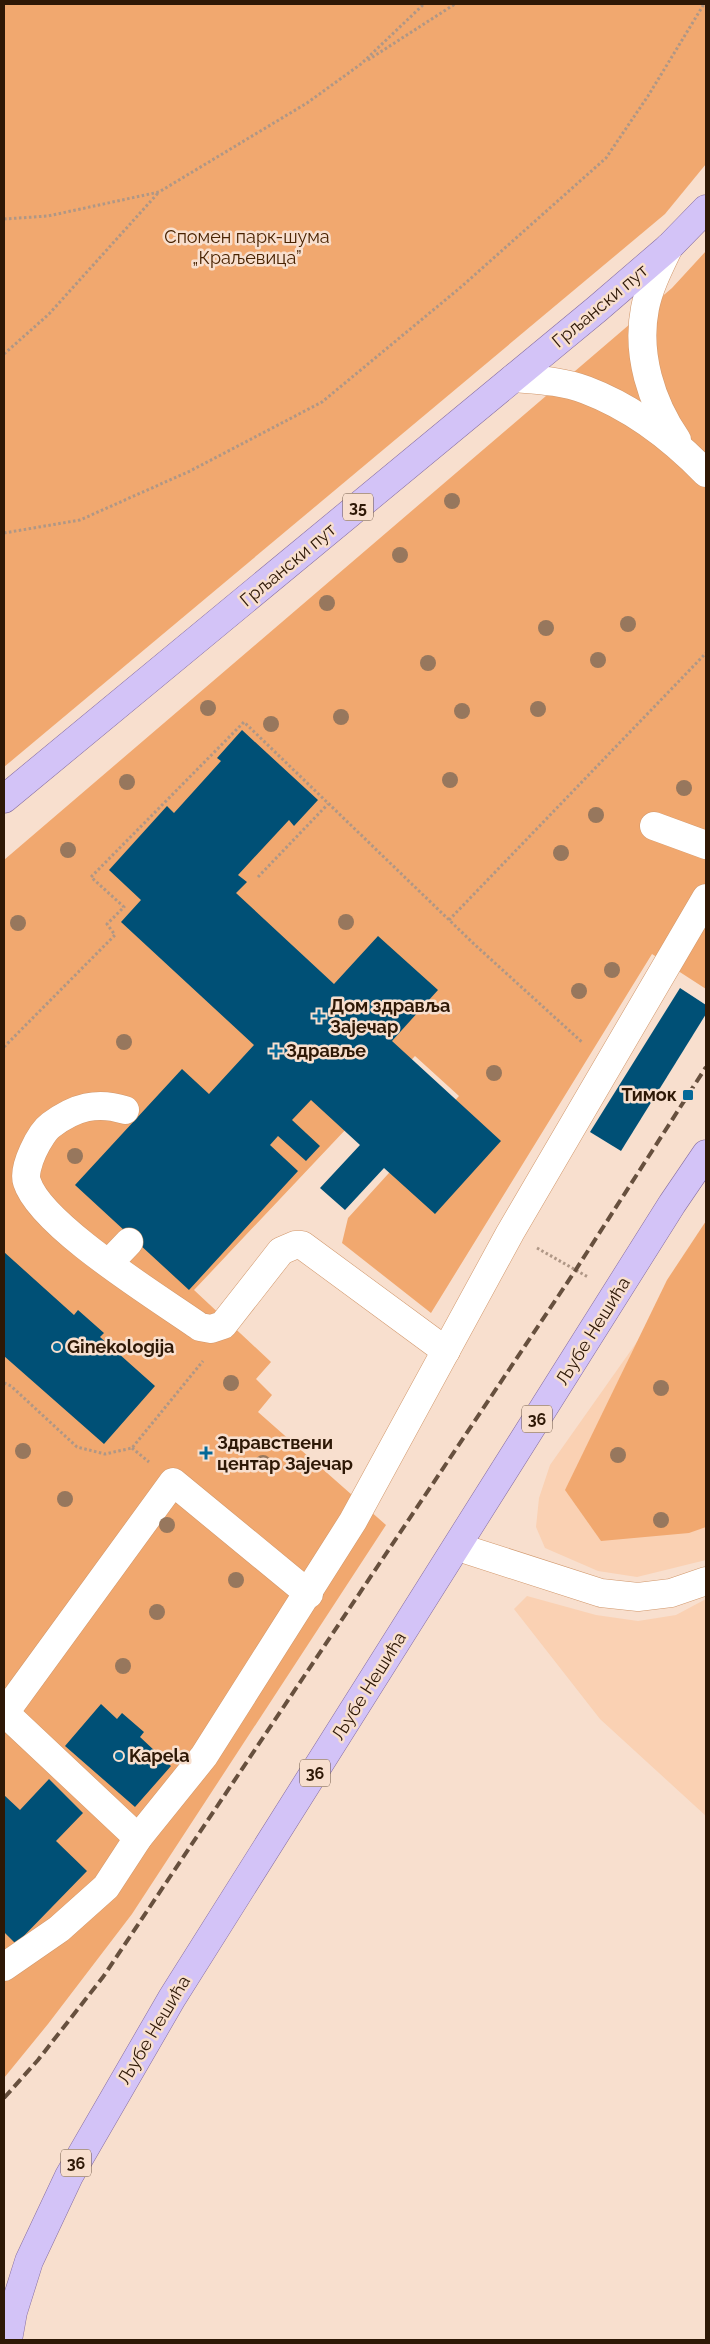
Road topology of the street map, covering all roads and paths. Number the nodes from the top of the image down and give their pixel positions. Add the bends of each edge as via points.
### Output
1 (424, 4) edge
2 (455, 4) edge
3 (704, 4) edge
4 (361, 64) junction
5 (159, 192) junction
6 (706, 209) edge
7 (4, 219) edge
8 (668, 247) junction
9 (4, 354) edge
10 (514, 378) junction
11 (683, 450) junction
12 (706, 473) edge
13 (4, 533) edge
14 (706, 653) edge
15 (4, 799) edge
16 (328, 804) junction
17 (654, 826) dead end
18 (706, 845) edge
19 (258, 877) dead end
20 (706, 898) edge
21 (449, 920) junction
22 (4, 1047) edge
23 (608, 1065) junction
24 (125, 1110) dead end
25 (706, 1154) edge
26 (510, 1233) junction
27 (129, 1242) dead end
28 (109, 1263) junction
29 (617, 1292) junction
30 (446, 1351) junction
31 (198, 1368) dead end
32 (4, 1383) edge
33 (458, 1547) junction
34 (706, 1581) edge
35 (308, 1594) junction
36 (4, 1713) edge
37 (138, 1838) junction
38 (4, 1967) edge
39 (8, 2340) edge

1 - 4 path
2 - 4 path
3 - 13 path via 606,158 461,287 322,402 190,471 80,520
4 - 5 path via 307,103
5 - 7 path via 48,216
5 - 9 path via 49,314
6 - 8 main road, Грљански пут / 35
8 - 10 main road, Грљански пут / 35
8 - 11 street via 645,307 643,352 655,401
10 - 11 street via 586,390 646,422
10 - 15 main road, Грљански пут / 35
11 - 12 street
14 - 21 path
16 - 19 path
16 - 21 path
16 - 22 path via 244,722 90,877 124,907 107,924 115,935
17 - 18 street
20 - 23 street
21 - 23 path
23 - 26 street
24 - 28 street via 86,1106 53,1123 38,1140 26,1176 35,1197 63,1228
25 - 29 main road, Љубе Нешића / 36
26 - 29 path
26 - 30 street
27 - 28 street
28 - 30 street via 200,1327 211,1329 223,1325 281,1251 302,1245
29 - 33 main road, Љубе Нешића / 36
30 - 35 street via 353,1521
31 - 32 path via 132,1448 105,1454 77,1447
33 - 34 street via 601,1593 638,1597 671,1593
33 - 39 main road, Љубе Нешића / 36 via 172,1998 69,2176 30,2261 12,2312
35 - 36 street via 173,1482
35 - 37 street via 204,1756
36 - 37 street
37 - 38 street via 106,1887 59,1929

